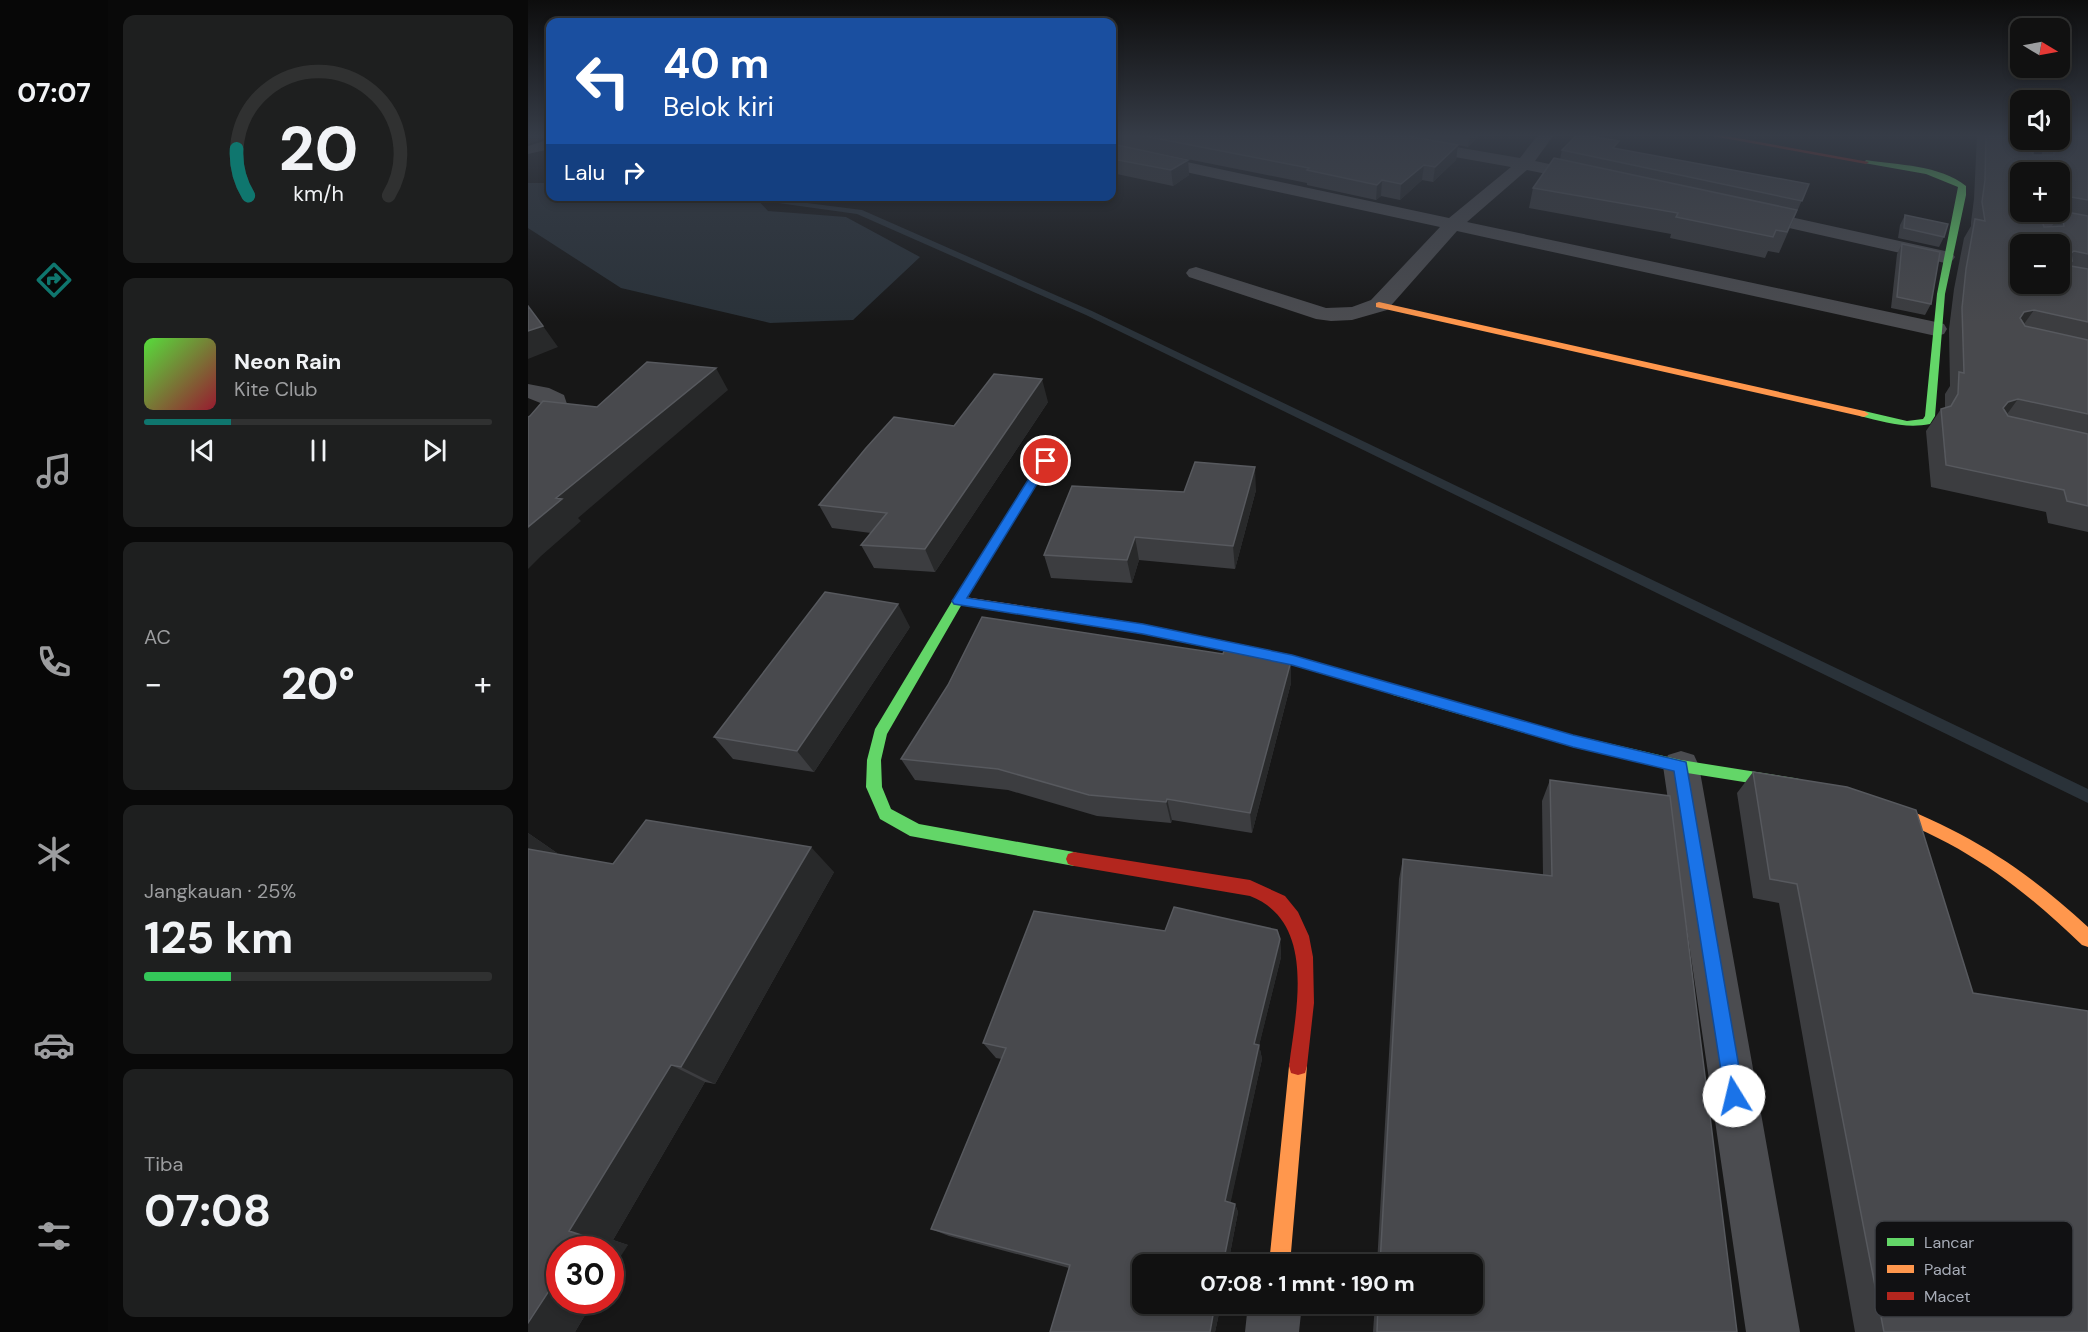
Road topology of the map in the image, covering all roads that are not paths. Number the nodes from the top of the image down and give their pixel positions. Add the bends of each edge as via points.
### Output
1 (1331, 198) edge
2 (1484, 198) edge
3 (1963, 198) edge
4 (1730, 209) edge
5 (2058, 222) edge
6 (1453, 224) junction
7 (2088, 230) edge
8 (1947, 257) junction
9 (1196, 273) dead end
10 (1378, 304) junction
11 (1936, 329) junction
12 (528, 391) edge
13 (528, 439) edge
14 (1046, 461) dead end
15 (958, 601) junction
16 (1681, 766) junction
17 (1806, 786) edge
18 (1859, 798) edge
19 (2088, 939) edge
20 (1280, 1254) edge
21 (1274, 1314) edge
22 (1272, 1332) edge
23 (1773, 1332) edge

1 - 6 street
2 - 6 street
3 - 8 street
4 - 8 street
5 - 7 street
6 - 10 street
6 - 11 street
8 - 11 street
9 - 10 street via 1324,314 1358,314
10 - 11 street via 1915,424 1926,422 1930,416
12 - 13 street via 549,396 556,407
14 - 15 street
15 - 16 street via 1143,629 1292,660 1573,741
15 - 20 street via 880,733 874,787 885,814 916,831 962,841 1250,888 1274,898 1290,917 1300,938 1307,972
16 - 17 street
16 - 23 street
18 - 19 street via 1933,824 1993,860 2068,918
21 - 22 street

